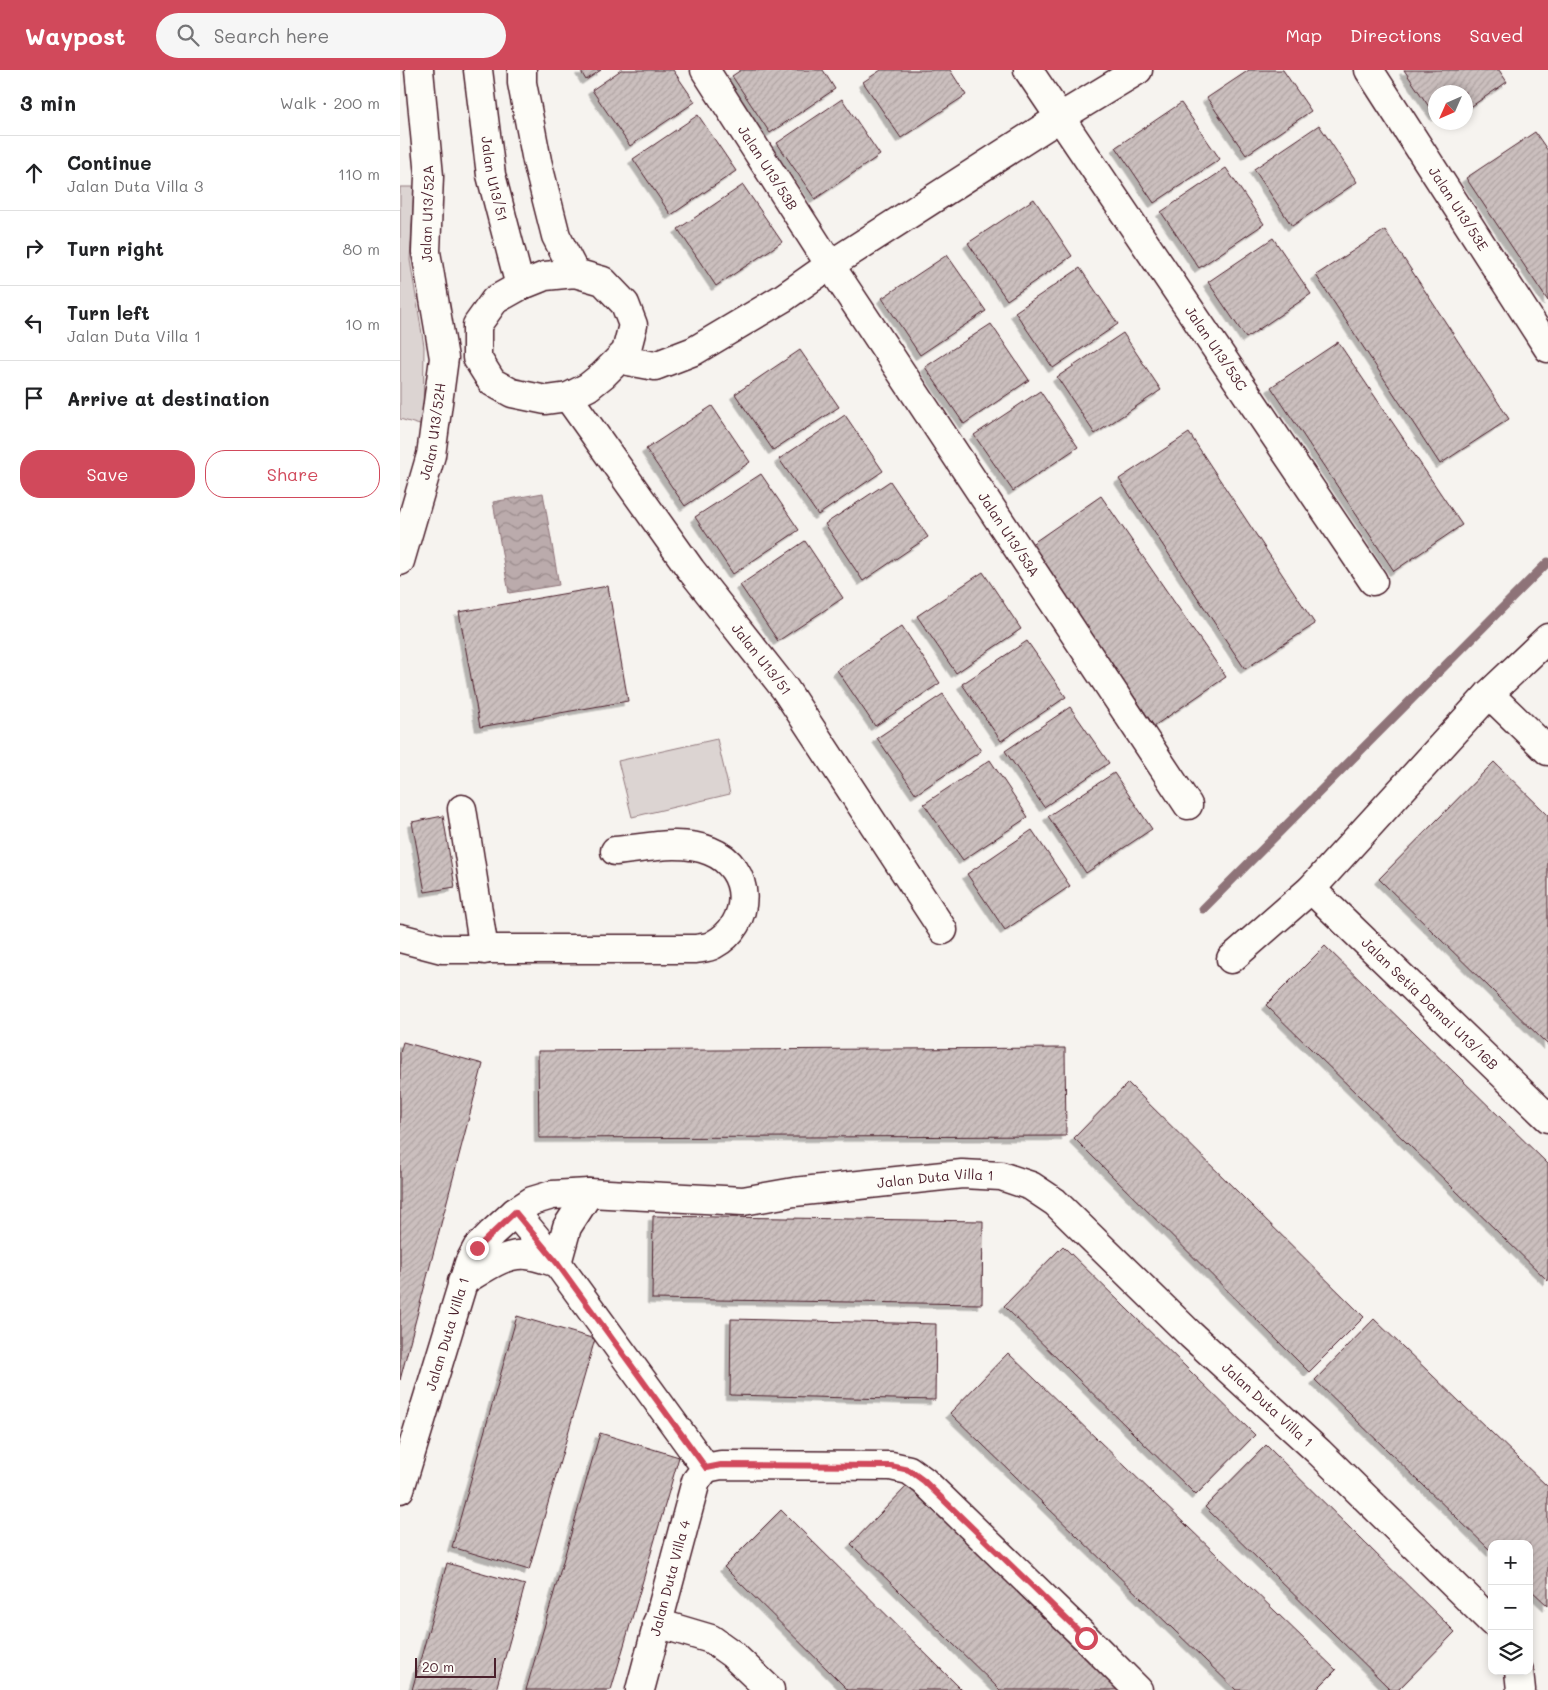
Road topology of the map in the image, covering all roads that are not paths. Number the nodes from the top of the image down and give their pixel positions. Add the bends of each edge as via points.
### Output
1 (419, 70) edge
2 (478, 70) edge
3 (522, 70) edge
4 (705, 70) edge
5 (1028, 70) edge
6 (1138, 70) edge
7 (1369, 70) edge
8 (1059, 118) junction
9 (830, 265) junction
10 (575, 273) junction
11 (520, 286) junction
12 (1548, 348) edge
13 (626, 352) junction
14 (444, 358) junction
15 (477, 358) junction
16 (568, 397) junction
17 (400, 560) edge
18 (1373, 581) dead end
19 (1548, 638) edge
20 (1490, 694) junction
21 (1548, 751) edge
22 (1188, 805) dead end
23 (462, 809) dead end
24 (615, 851) dead end
25 (1311, 889) junction
26 (943, 930) dead end
27 (400, 938) edge
28 (484, 950) junction
29 (1231, 959) dead end
30 (1548, 1118) edge
31 (589, 1193) junction
32 (515, 1212) junction
33 (557, 1263) junction
34 (462, 1282) junction
35 (706, 1468) junction
36 (400, 1489) edge
37 (1488, 1618) edge
38 (657, 1623) junction
39 (1519, 1675) edge
40 (640, 1690) edge
41 (770, 1690) edge
42 (1138, 1690) edge
43 (1521, 1690) edge

1 - 14 street, Jalan U13/52A via 429,176 426,252
2 - 11 street, Jalan U13/51 via 491,175
3 - 10 street via 537,161 556,236
4 - 9 street, Jalan U13/53B
5 - 8 street, Jalan U13/53C
6 - 8 street
7 - 12 street, Jalan U13/53E
8 - 9 street
8 - 18 street, Jalan U13/53C
9 - 13 street via 783,298 694,351 655,366 628,361
9 - 22 street, Jalan U13/53A
10 - 11 street via 545,276
10 - 13 street via 603,281 625,304 633,325
11 - 15 street via 495,300 477,325
13 - 16 street via 588,387
14 - 15 street
14 - 17 street, Jalan U13/52H via 431,455
15 - 16 street via 492,382 512,393 546,400
16 - 26 street, Jalan U13/51 via 691,570 785,689
19 - 20 street
20 - 21 street
20 - 25 street
23 - 28 street
24 - 28 street via 681,845 710,851 726,860 737,873 744,895 740,917 731,931 713,946 695,950
25 - 29 street
25 - 30 street, Jalan Setia Damai U13/16B
27 - 28 street via 442,949
31 - 32 street, Jalan Duta Villa 1 via 552,1195 532,1201
31 - 33 street via 567,1227
31 - 37 street, Jalan Duta Villa 1 via 744,1201 794,1192 962,1174 1001,1176 1031,1186 1056,1202
32 - 33 street
32 - 34 street, Jalan Duta Villa 1 via 477,1248
33 - 34 street via 517,1255 498,1261
33 - 35 street
34 - 36 street, Jalan Duta Villa 1
35 - 38 street, Jalan Duta Villa 4 via 696,1481
35 - 42 street via 721,1465 881,1466 909,1470 1038,1590
38 - 40 street, Jalan Duta Villa 4
38 - 41 street via 711,1639
39 - 43 street

